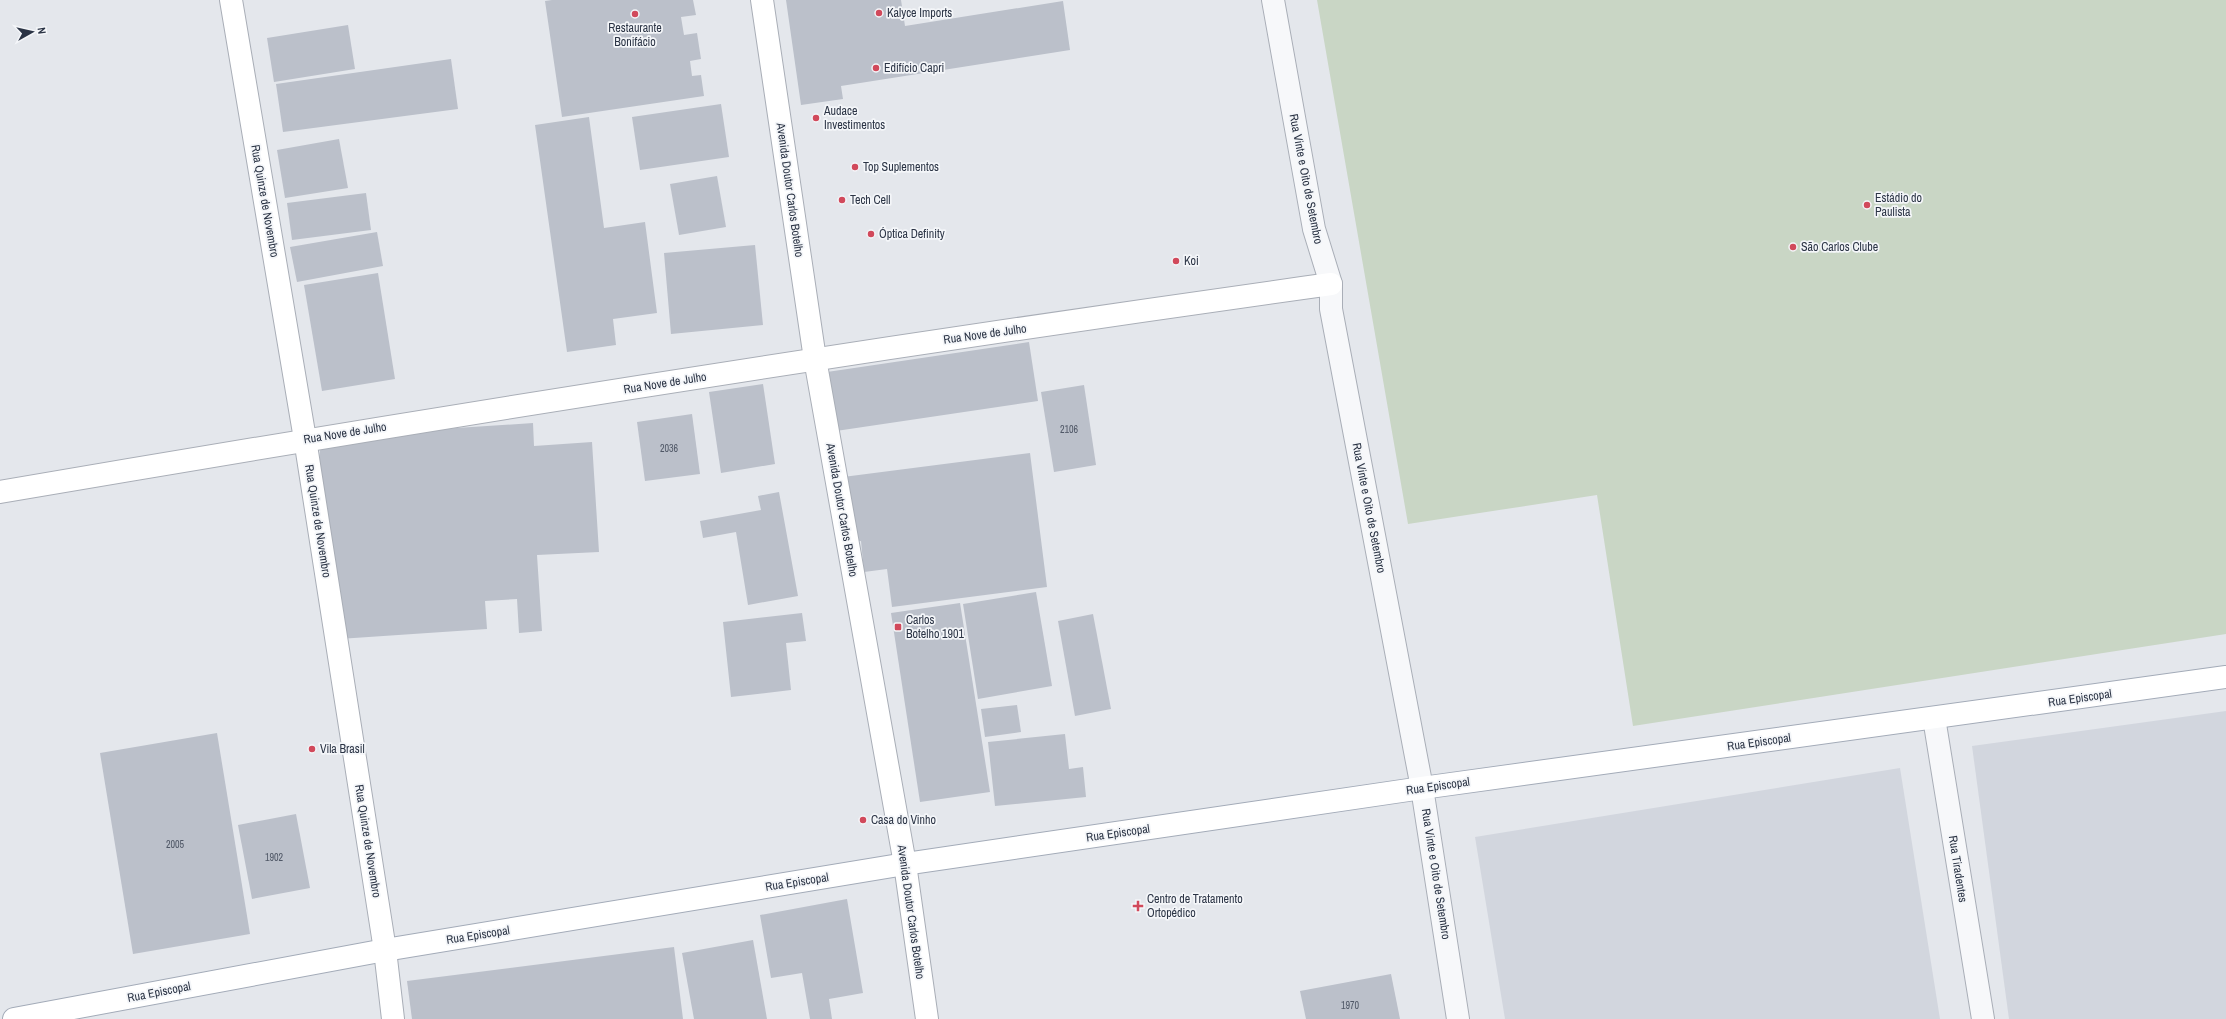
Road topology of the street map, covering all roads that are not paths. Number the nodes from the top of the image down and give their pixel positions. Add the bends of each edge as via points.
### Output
1 (231, 0) edge
2 (762, 0) edge
3 (1273, 0) edge
4 (1331, 284) junction
5 (815, 360) junction
6 (305, 439) junction
7 (0, 492) edge
8 (2226, 677) edge
9 (1934, 718) junction
10 (1422, 788) junction
11 (905, 864) junction
12 (385, 950) junction
13 (14, 1019) edge
14 (394, 1019) edge
15 (927, 1019) edge
16 (1458, 1019) edge
17 (1983, 1019) edge

1 - 6 main road, Rua Quinze de Novembro
2 - 5 main road, Avenida Doutor Carlos Botelho
3 - 4 street, Rua Vinte e Oito de Setembro via 1314,229
4 - 5 main road, Rua Nove de Julho
4 - 10 street, Rua Vinte e Oito de Setembro via 1331,309
5 - 6 main road, Rua Nove de Julho
5 - 11 main road, Avenida Doutor Carlos Botelho
6 - 7 main road, Rua Nove de Julho
6 - 12 main road, Rua Quinze de Novembro
8 - 9 main road, Rua Episcopal
9 - 10 main road, Rua Episcopal
9 - 17 street, Rua Tiradentes
10 - 11 main road, Rua Episcopal
10 - 16 street, Rua Vinte e Oito de Setembro
11 - 12 main road, Rua Episcopal
11 - 15 main road, Avenida Doutor Carlos Botelho
12 - 13 main road, Rua Episcopal
12 - 14 main road, Rua Quinze de Novembro

